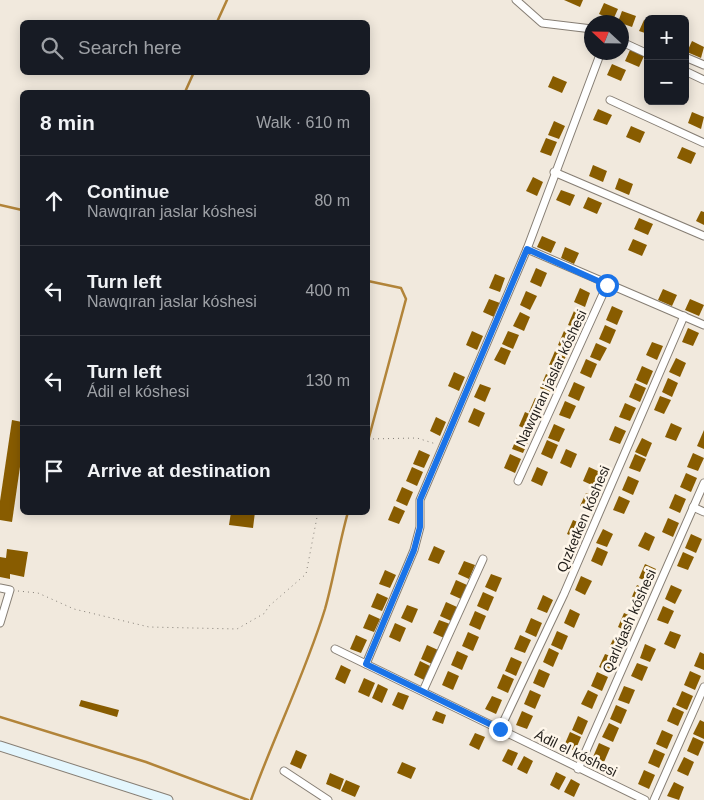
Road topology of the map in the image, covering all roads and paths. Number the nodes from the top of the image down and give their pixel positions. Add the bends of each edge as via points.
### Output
1 (516, 0) edge
2 (584, 28) edge
3 (629, 45) edge
4 (644, 52) edge
5 (689, 59) edge
6 (597, 60) edge
7 (704, 65) edge
8 (689, 73) edge
9 (704, 80) edge
10 (610, 100) dead end
11 (704, 143) edge
12 (554, 172) junction
13 (704, 236) edge
14 (527, 249) junction
15 (607, 285) junction
16 (684, 316) junction
17 (704, 325) edge
18 (370, 439) edge
19 (443, 447) junction
20 (518, 481) dead end
21 (704, 483) edge
22 (693, 508) junction
23 (704, 512) edge
24 (317, 515) edge
25 (483, 559) dead end
26 (0, 588) edge
27 (10, 590) junction
28 (0, 623) edge
29 (335, 649) dead end
30 (366, 664) junction
31 (704, 687) edge
32 (423, 692) junction
33 (500, 729) junction
34 (0, 746) edge
35 (578, 769) junction
36 (284, 771) dead end
37 (168, 800) edge
38 (328, 800) edge
39 (645, 800) edge
40 (654, 800) edge

1 - 2 street via 542,23
3 - 4 street
5 - 7 street
6 - 12 street
8 - 9 street
10 - 11 street
12 - 13 street
12 - 14 street
14 - 15 street
14 - 19 street
15 - 16 street
15 - 20 street, Nawqıran jaslar kóshesi
16 - 17 street
16 - 33 street, Qızketken kóshesi via 564,594
18 - 19 path via 417,438
19 - 30 street via 420,500 420,527 414,550
21 - 22 street, Qarlıǵash kóshesi
22 - 23 street
22 - 35 street, Qarlıǵash kóshesi
24 - 27 path via 306,574 265,613 238,629 150,627 74,610 38,593
25 - 32 street
26 - 27 street
27 - 28 street
29 - 30 street, Ádil el kóshesi
30 - 32 street, Ádil el kóshesi
31 - 40 street
32 - 33 street, Ádil el kóshesi
33 - 35 street, Ádil el kóshesi
34 - 37 main road
35 - 39 street, Ádil el kóshesi
36 - 38 street

